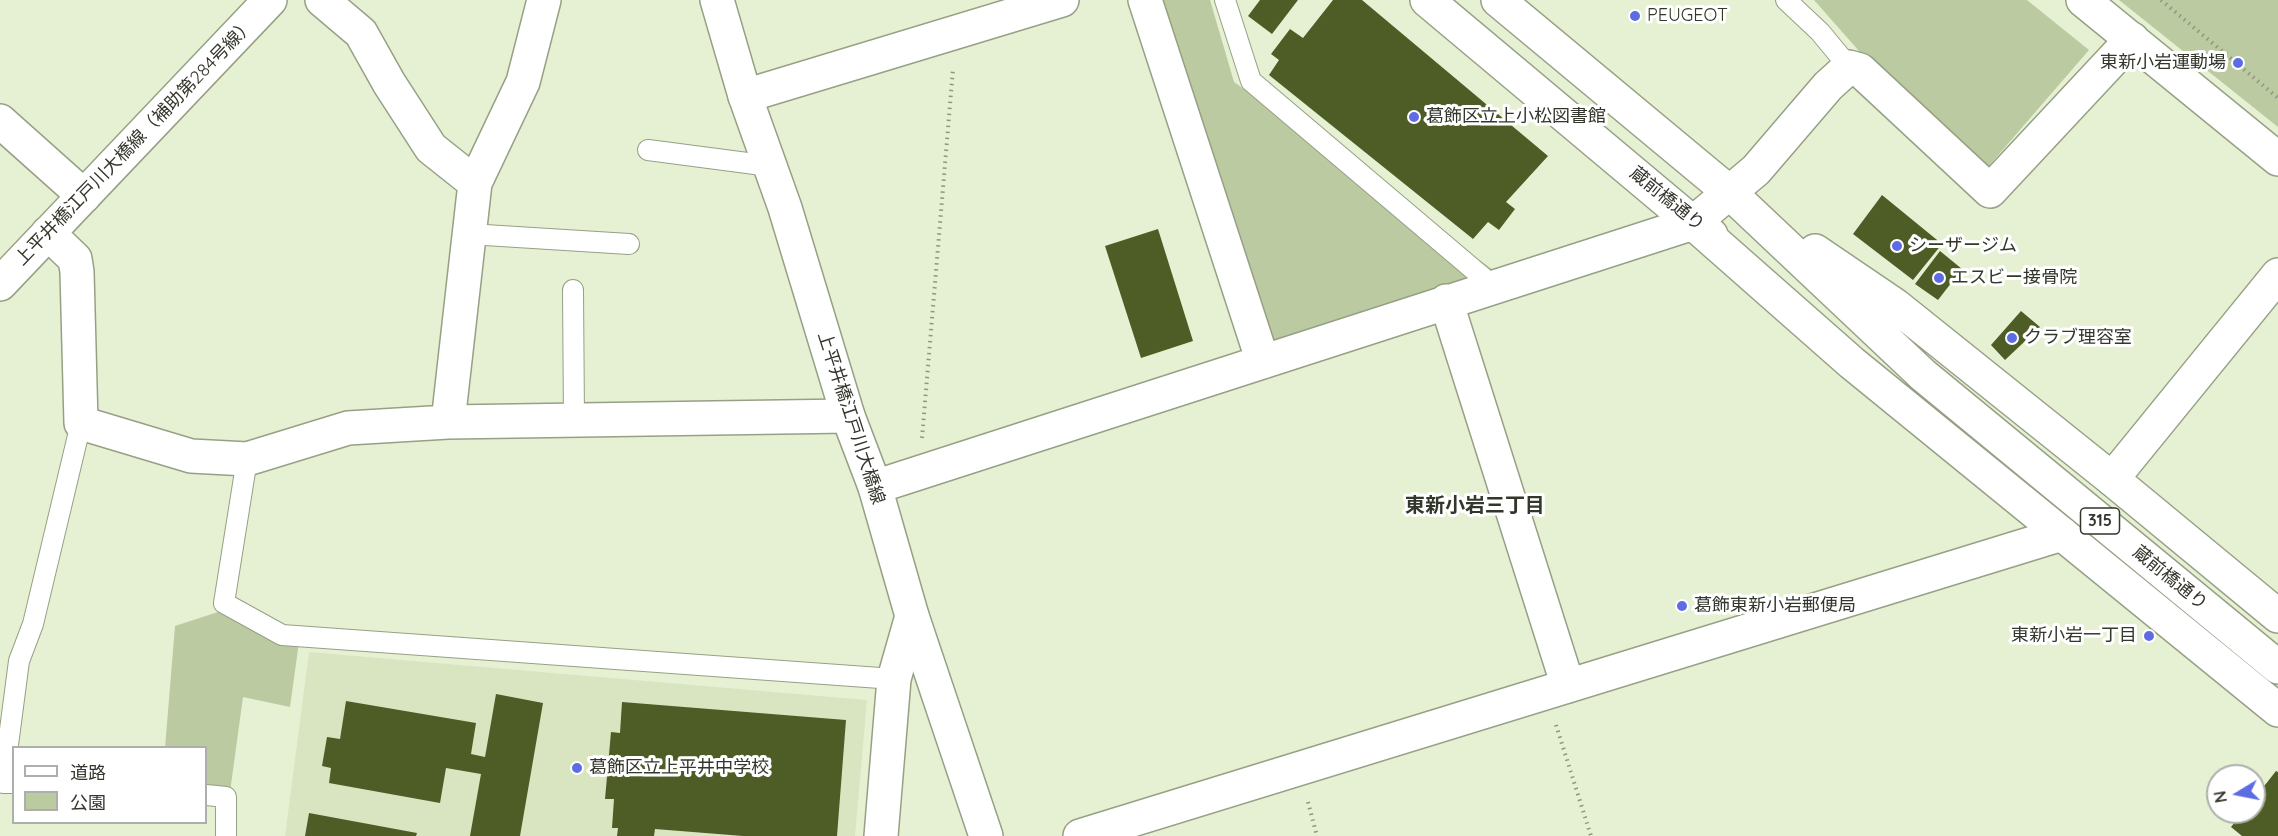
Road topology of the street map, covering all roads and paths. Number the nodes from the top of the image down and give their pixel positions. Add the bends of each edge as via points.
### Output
1 (270, 0) edge
2 (322, 0) edge
3 (544, 0) edge
4 (717, 0) edge
5 (1062, 0) edge
6 (1145, 0) edge
7 (1224, 0) edge
8 (1427, 0) edge
9 (1498, 0) edge
10 (1786, 0) edge
11 (2083, 0) edge
12 (2161, 0) edge
13 (956, 32) junction
14 (2132, 39) junction
15 (1849, 67) junction
16 (745, 96) junction
17 (2278, 98) edge
18 (0, 121) edge
19 (648, 150) dead end
20 (2278, 159) edge
21 (770, 166) junction
22 (475, 183) junction
23 (1729, 192) junction
24 (84, 196) junction
25 (1693, 223) junction
26 (48, 233) junction
27 (469, 234) junction
28 (628, 244) dead end
29 (2278, 274) edge
30 (0, 284) edge
31 (1493, 286) junction
32 (573, 290) dead end
33 (1446, 301) junction
34 (1263, 362) junction
35 (1923, 375) junction
36 (848, 416) junction
37 (574, 420) junction
38 (448, 422) junction
39 (81, 423) junction
40 (247, 459) junction
41 (919, 472) junction
42 (2112, 479) junction
43 (875, 487) junction
44 (2062, 534) junction
45 (912, 616) junction
46 (2278, 616) edge
47 (19, 661) junction
48 (2278, 667) edge
49 (0, 669) edge
50 (894, 679) junction
51 (1569, 686) junction
52 (2278, 710) edge
53 (12, 783) edge
54 (207, 795) edge
55 (226, 836) edge
56 (881, 836) edge
57 (986, 836) edge
58 (1080, 836) edge
59 (1591, 836) edge

1 - 24 street, 上平井橋江戸川大橋線（補助第284号線）
2 - 22 street via 361,33 431,148
3 - 22 street via 523,82
4 - 16 street, 上平井橋江戸川大橋線
5 - 13 street
6 - 34 street
7 - 31 lane via 1251,81
8 - 25 street, 蔵前橋通り / 315
9 - 23 street, 蔵前橋通り / 315
10 - 15 lane
11 - 14 street
12 - 17 path
13 - 16 street
13 - 41 path
14 - 15 street via 1990,191 1860,70
14 - 20 street
15 - 23 street via 1756,170
16 - 21 street, 上平井橋江戸川大橋線
18 - 24 street
19 - 21 lane
21 - 36 street, 上平井橋江戸川大橋線
22 - 27 street
23 - 25 street
23 - 35 street, 蔵前橋通り / 315
23 - 42 street via 1896,306
24 - 26 street, 上平井橋江戸川大橋線（補助第284号線）
25 - 31 street
25 - 35 street, 蔵前橋通り / 315
25 - 44 street via 1852,363
26 - 30 street, 上平井橋江戸川大橋線（補助第284号線）
26 - 39 street via 75,259
27 - 28 lane
27 - 38 street
29 - 42 street
31 - 33 street
32 - 37 lane
33 - 34 street
33 - 51 street
34 - 41 street
35 - 48 street, 蔵前橋通り / 315
36 - 37 street
36 - 43 street, 上平井橋江戸川大橋線
37 - 38 street
38 - 40 street via 348,428
39 - 40 street via 191,456
39 - 47 lane via 33,624
40 - 50 lane via 224,603 282,635
41 - 43 street
42 - 46 street
43 - 45 street, 上平井橋江戸川大橋線
44 - 51 street
44 - 52 street
45 - 50 street
45 - 57 street, 上平井橋江戸川大橋線
47 - 49 lane
47 - 53 lane via 3,783
50 - 56 street
51 - 58 street
51 - 59 path via 1549,702
54 - 55 lane via 226,797

